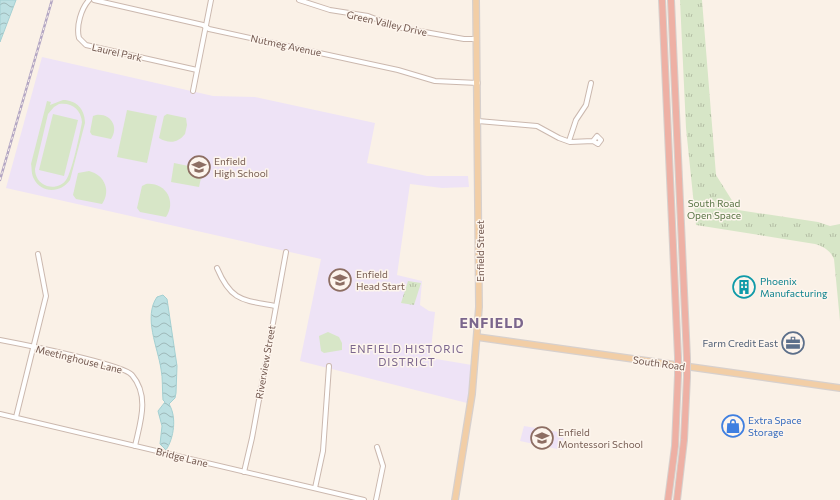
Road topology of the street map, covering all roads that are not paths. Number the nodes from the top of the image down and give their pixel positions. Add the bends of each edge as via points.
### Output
1 (89, 0) edge
2 (94, 0) edge
3 (211, 0) edge
4 (299, 0) edge
5 (476, 0) edge
6 (662, 0) edge
7 (671, 0) edge
8 (206, 26) junction
9 (477, 39) junction
10 (197, 70) junction
11 (478, 83) junction
12 (591, 83) dead end
13 (193, 92) dead end
14 (478, 121) junction
15 (569, 141) junction
16 (593, 141) dead end
17 (286, 252) dead end
18 (38, 254) dead end
19 (217, 268) dead end
20 (275, 306) junction
21 (477, 337) junction
22 (0, 340) edge
23 (34, 347) junction
24 (329, 366) dead end
25 (840, 388) edge
26 (0, 414) edge
27 (16, 417) junction
28 (135, 446) junction
29 (377, 447) dead end
30 (244, 472) junction
31 (314, 488) junction
32 (364, 500) edge
33 (376, 500) edge
34 (454, 500) edge
35 (668, 500) edge
36 (677, 500) edge

1 - 10 street, Laurel Park via 78,28 79,38 86,46
2 - 8 street, Nutmeg Avenue
3 - 8 street
4 - 9 street, Green Valley Drive via 326,9 368,16 397,27
5 - 9 main road, Enfield Street
6 - 35 highway, bridge via 678,357 675,440
7 - 36 highway, bridge via 687,358 685,431
8 - 10 street
8 - 11 street, Nutmeg Avenue via 209,29 398,70 435,81
9 - 11 main road, Enfield Street
10 - 13 street
11 - 14 main road, Enfield Street
12 - 15 street via 586,106 576,120
14 - 15 street via 537,126
14 - 21 main road, Enfield Street via 480,287
15 - 16 street
17 - 20 street, Riverview Street
18 - 23 street via 46,296
19 - 20 street via 233,295 240,299
20 - 30 street, Riverview Street
21 - 25 main road, South Road
21 - 34 main road, Enfield Street via 472,394
22 - 23 street, Meetinghouse Lane
23 - 27 street
23 - 28 street, Meetinghouse Lane via 125,369 133,376 143,401
24 - 31 street via 323,451
26 - 27 street, Bridge Lane
27 - 28 street, Bridge Lane
28 - 30 street, Bridge Lane
29 - 33 street via 383,466
30 - 31 street, Bridge Lane
31 - 32 street, Bridge Lane

